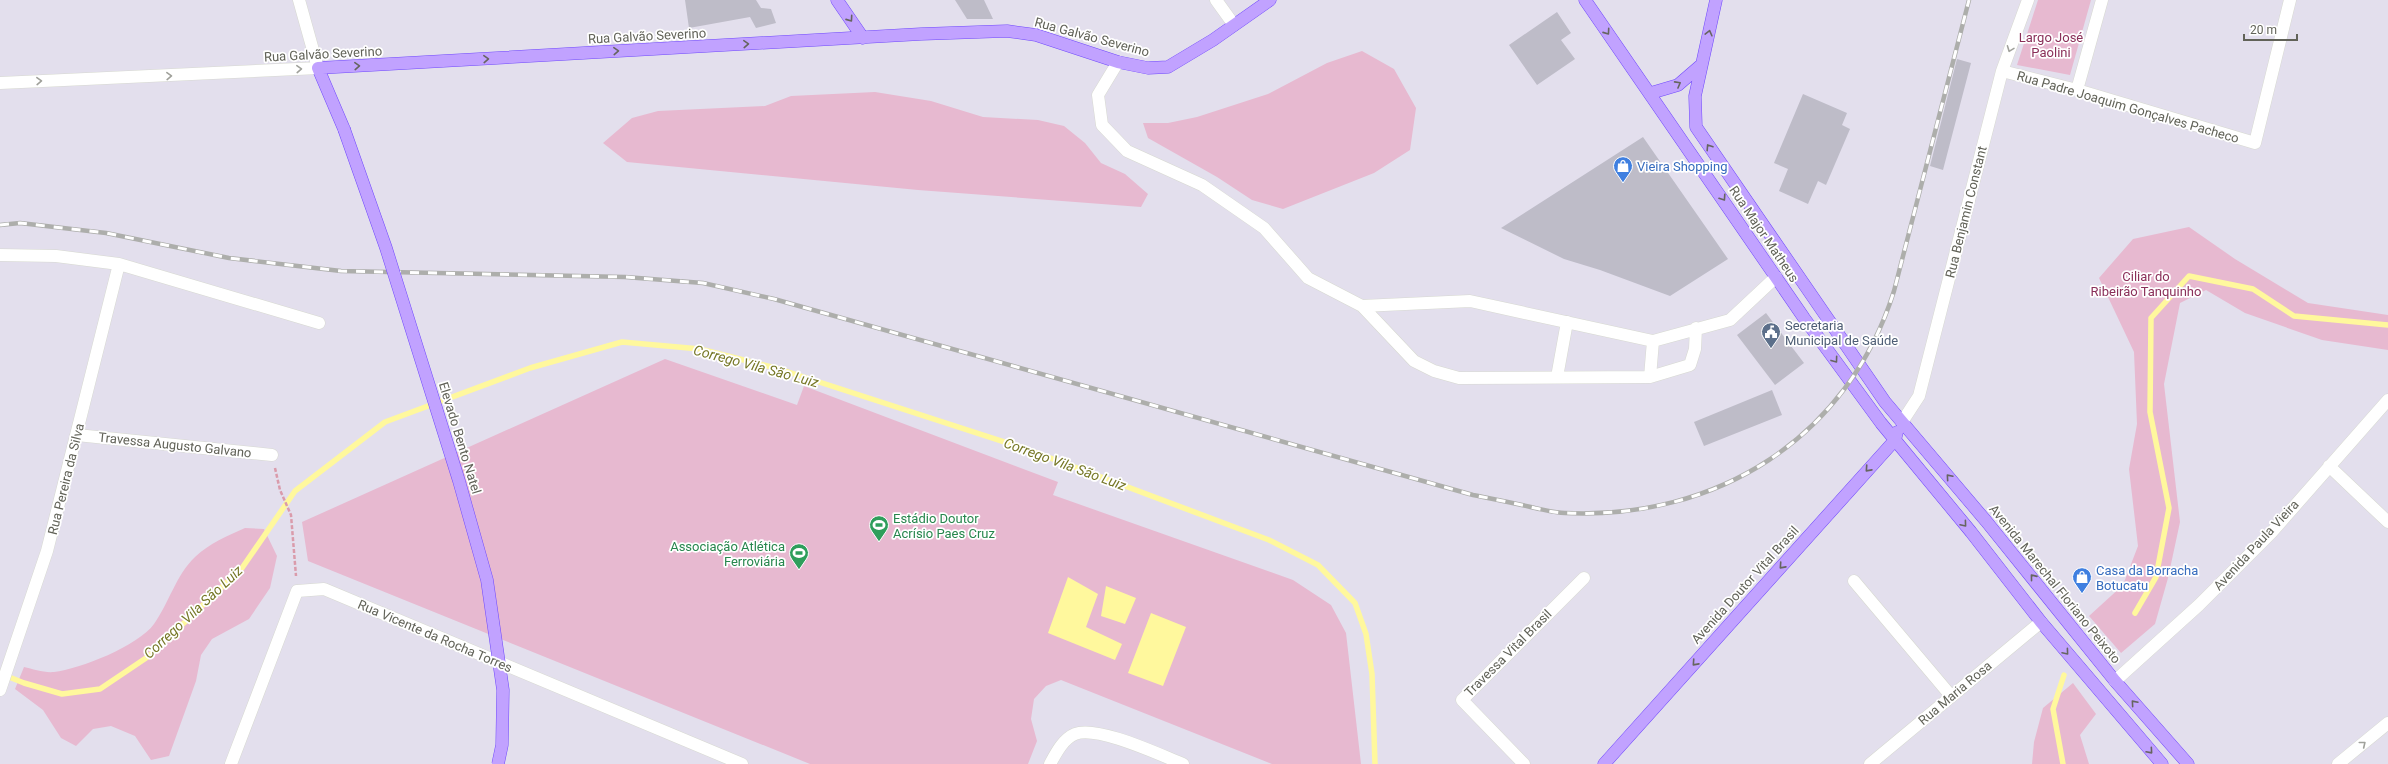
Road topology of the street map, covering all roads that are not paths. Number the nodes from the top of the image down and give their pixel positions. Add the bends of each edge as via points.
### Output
1 (299, 0) edge
2 (837, 0) edge
3 (1216, 0) edge
4 (1270, 0) edge
5 (1585, 0) edge
6 (1716, 0) edge
7 (2028, 0) edge
8 (2102, 0) edge
9 (2290, 0) edge
10 (1234, 25) junction
11 (863, 38) junction
12 (1118, 62) junction
13 (1700, 66) junction
14 (318, 68) junction
15 (2002, 71) junction
16 (0, 83) edge
17 (2077, 90) junction
18 (1651, 93) junction
19 (0, 255) edge
20 (119, 264) junction
21 (1776, 277) junction
22 (1362, 306) junction
23 (1567, 322) junction
24 (319, 323) dead end
25 (1696, 328) junction
26 (1653, 341) junction
27 (1556, 377) junction
28 (1650, 377) junction
29 (2388, 400) edge
30 (1902, 422) junction
31 (77, 435) junction
32 (1894, 440) junction
33 (272, 455) road end
34 (2329, 466) junction
35 (2388, 522) edge
36 (1584, 578) dead end
37 (1854, 581) dead end
38 (2041, 622) junction
39 (2115, 681) junction
40 (0, 690) edge
41 (1951, 696) junction
42 (2388, 723) edge
43 (231, 764) edge
44 (498, 764) edge
45 (742, 764) edge
46 (1050, 764) edge
47 (1183, 764) edge
48 (1524, 764) edge
49 (1604, 764) edge
50 (1870, 764) edge
51 (2162, 764) edge
52 (2188, 764) edge
53 (2338, 764) edge

1 - 14 street
2 -> 11 main road
3 - 10 street
4 - 10 main road, Rua Galvão Severino
5 -> 18 main road, Rua Major Matheus
13 -> 6 main road, Rua Major Matheus
7 -> 15 street, Rua Benjamin Constant
8 - 17 street
9 - 17 street, Rua Padre Joaquim Gonçalves Pacheco via 2255,143
10 - 12 main road, Rua Galvão Severino via 1168,67 1148,68
11 - 12 main road, Rua Galvão Severino via 1007,31 1036,35
14 -> 11 main road, Rua Galvão Severino
12 - 22 street via 1098,95 1102,125 1127,151 1202,185 1264,228 1308,278
18 -> 13 main road via 1678,85
30 -> 13 main road, Rua Major Matheus via 1885,402 1696,127 1695,96
16 -> 14 street, Rua Galvão Severino
14 - 44 main road, Elevado Bento Natel, bridge via 344,129 388,256 459,481 487,580 503,690 502,745
15 - 17 street, Rua Padre Joaquim Gonçalves Pacheco
15 - 30 street, Rua Benjamin Constant via 1919,396
18 -> 21 main road, Rua Major Matheus
19 - 20 street via 56,256
20 - 24 street
20 - 31 street, Rua Pereira da Silva
21 - 25 street via 1730,320
21 -> 32 main road, Rua Major Matheus
22 - 23 street via 1470,301
22 - 27 street via 1414,361 1434,371 1459,378
23 - 26 street
23 - 27 street
25 - 26 street
25 - 28 street via 1695,349 1690,365
26 - 28 street
27 - 28 street
29 - 34 street, Avenida Paula Vieira
30 - 32 main road, Avenida Doutor Vital Brasil
39 -> 30 main road, Avenida Marechal Floriano Peixoto via 1991,526
31 - 33 street, Travessa Augusto Galvano
31 - 40 street, Rua Pereira da Silva via 47,551
32 -> 38 main road via 1971,532
32 -> 49 main road, Avenida Doutor Vital Brasil
34 - 35 street
34 - 39 street, Avenida Paula Vieira via 2271,533 2199,605
36 - 48 street, Travessa Vital Brasil via 1462,700
37 - 41 street
38 - 41 street, Rua Maria Rosa
38 -> 51 main road
52 -> 39 main road, Avenida Marechal Floriano Peixoto
41 - 50 street, Rua Maria Rosa
53 -> 42 street
43 - 45 street, Rua Vicente da Rocha Torres via 297,591 324,589
46 - 47 street via 1059,748 1075,734 1099,732

